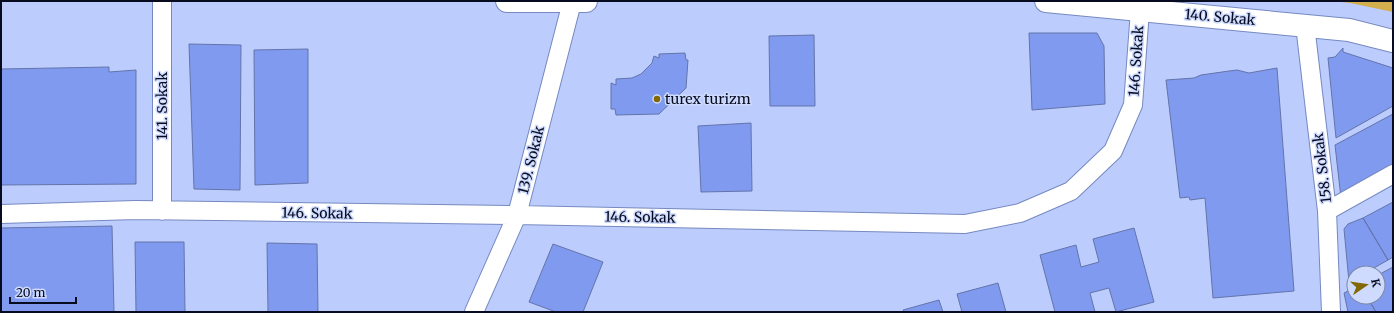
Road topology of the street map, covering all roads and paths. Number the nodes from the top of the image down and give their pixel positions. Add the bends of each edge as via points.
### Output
1 (162, 1) edge
2 (507, 1) edge
3 (579, 1) edge
4 (1046, 1) edge
5 (1140, 10) junction
6 (1305, 25) junction
7 (1393, 41) edge
8 (1393, 174) edge
9 (162, 211) junction
10 (1327, 212) junction
11 (1, 214) edge
12 (517, 215) junction
13 (474, 312) edge
14 (1331, 312) edge

1 - 9 street, 141. Sokak
2 - 3 street
3 - 12 street, 139. Sokak
4 - 5 street, 140. Sokak
5 - 6 street, 140. Sokak
5 - 12 street, 146. Sokak via 1133,105 1113,151 1070,191 1020,213 965,224
6 - 7 street, 140. Sokak via 1349,30
6 - 10 street, 158. Sokak
8 - 10 street
9 - 11 street, 146. Sokak
9 - 12 street, 146. Sokak
10 - 14 street, 158. Sokak
12 - 13 street, 139. Sokak

